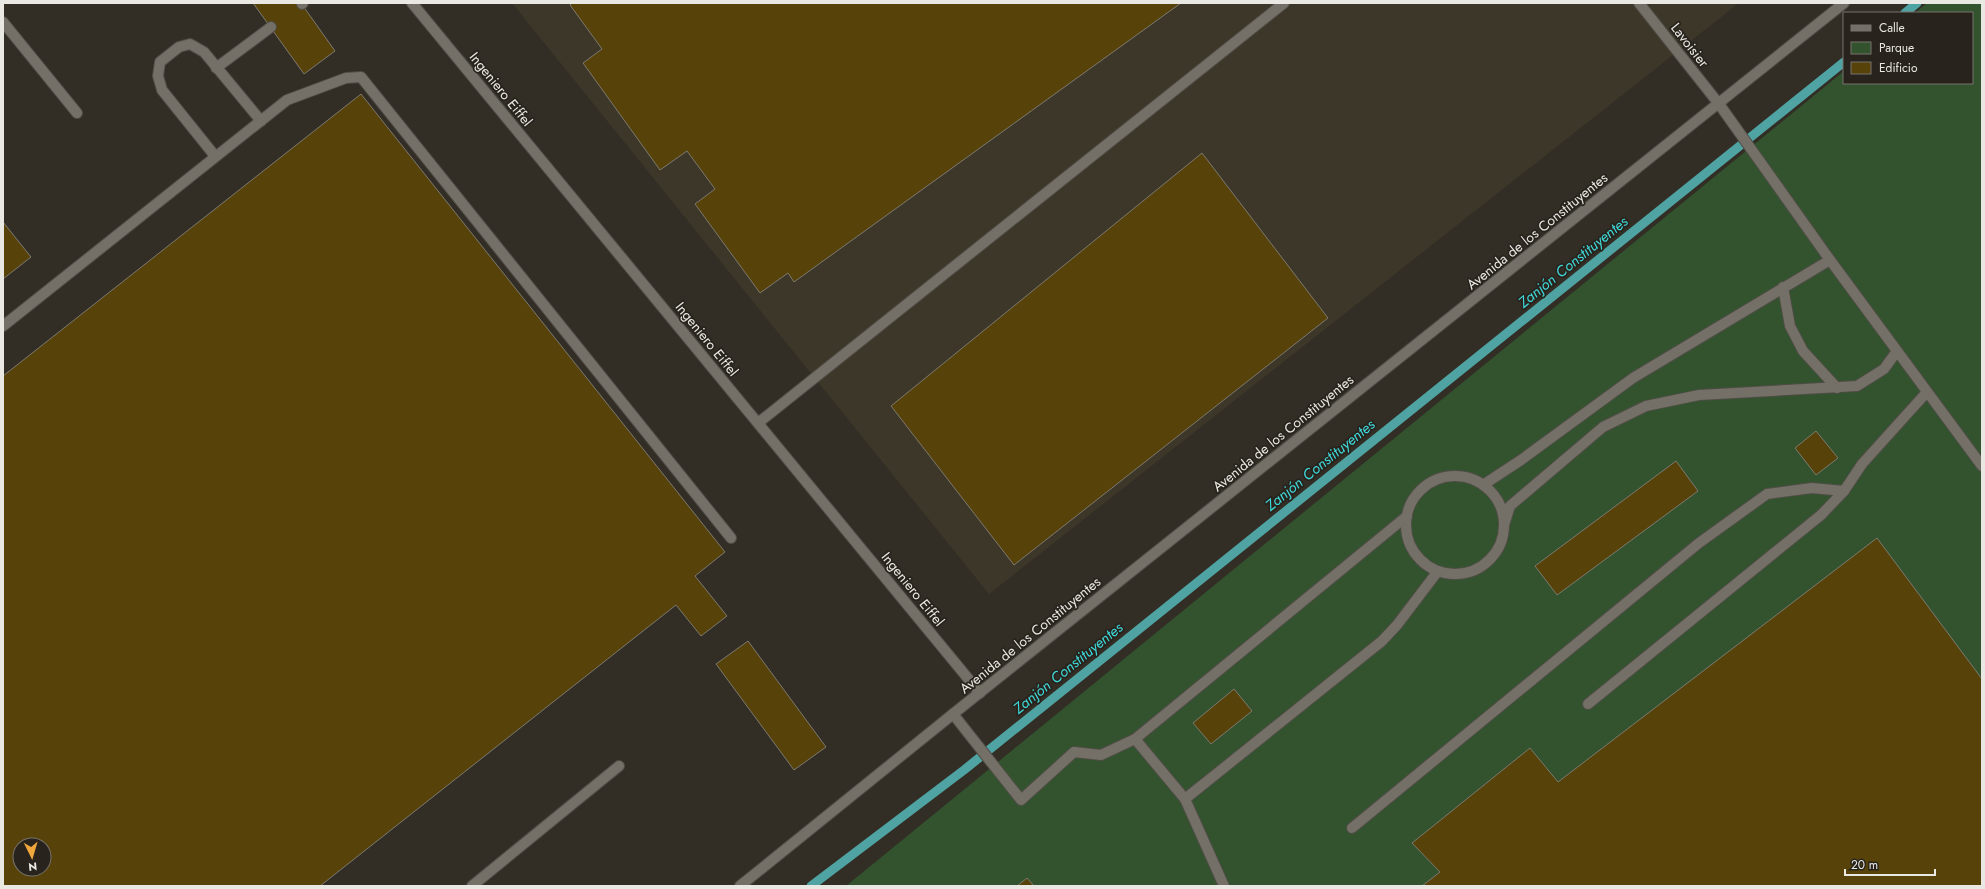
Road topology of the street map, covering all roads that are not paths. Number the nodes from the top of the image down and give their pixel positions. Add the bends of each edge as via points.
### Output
1 (412, 3) edge
2 (1284, 3) edge
3 (1639, 3) edge
4 (1844, 3) edge
5 (3, 22) edge
6 (271, 27) dead end
7 (216, 68) junction
8 (1719, 104) junction
9 (77, 113) dead end
10 (261, 121) junction
11 (215, 156) junction
12 (1830, 260) junction
13 (1783, 287) junction
14 (3, 326) edge
15 (1897, 351) junction
16 (1837, 388) junction
17 (1927, 392) junction
18 (758, 423) junction
19 (1982, 466) edge
20 (1483, 485) junction
21 (1844, 490) junction
22 (1407, 516) junction
23 (1504, 525) junction
24 (731, 538) dead end
25 (1438, 571) junction
26 (980, 693) junction
27 (1588, 704) dead end
28 (953, 714) junction
29 (1135, 739) junction
30 (620, 766) dead end
31 (1185, 799) junction
32 (1352, 828) dead end
33 (472, 886) edge
34 (740, 886) edge
35 (1224, 886) edge

1 - 18 street, Ingeniero Eiffel
2 - 18 street
3 - 8 street, Lavoisier
4 - 8 street, Avenida de los Constituyentes
5 - 9 street
6 - 7 street
7 - 10 street
7 - 11 street via 204,52 190,44 179,47 160,62 158,76 162,90
8 - 12 street, Lavoisier
8 - 26 street, Avenida de los Constituyentes
10 - 11 street
10 - 24 street via 287,100 346,78 361,77
11 - 14 street
12 - 13 street
12 - 15 street, Lavoisier
13 - 16 street via 1790,326 1803,351
13 - 20 street via 1633,378
15 - 16 street via 1884,369 1857,386
15 - 17 street, Lavoisier
16 - 23 street via 1699,395 1646,406 1597,432 1510,506
17 - 19 street, Lavoisier
17 - 21 street via 1862,464
18 - 26 street, Ingeniero Eiffel
20 - 22 street via 1472,478 1456,475 1439,478 1424,487 1413,500
20 - 23 street via 1498,501
21 - 27 street via 1821,515
21 - 32 street via 1812,488 1767,494 1699,543
22 - 25 street via 1406,533 1412,549 1423,562
22 - 29 street
23 - 25 street via 1504,534 1498,550 1486,563 1471,571 1455,574
25 - 31 street via 1382,641
26 - 28 street, Avenida de los Constituyentes
28 - 29 street via 1021,800 1074,752 1101,755
28 - 34 street, Avenida de los Constituyentes
29 - 31 street
30 - 33 street
31 - 35 street

